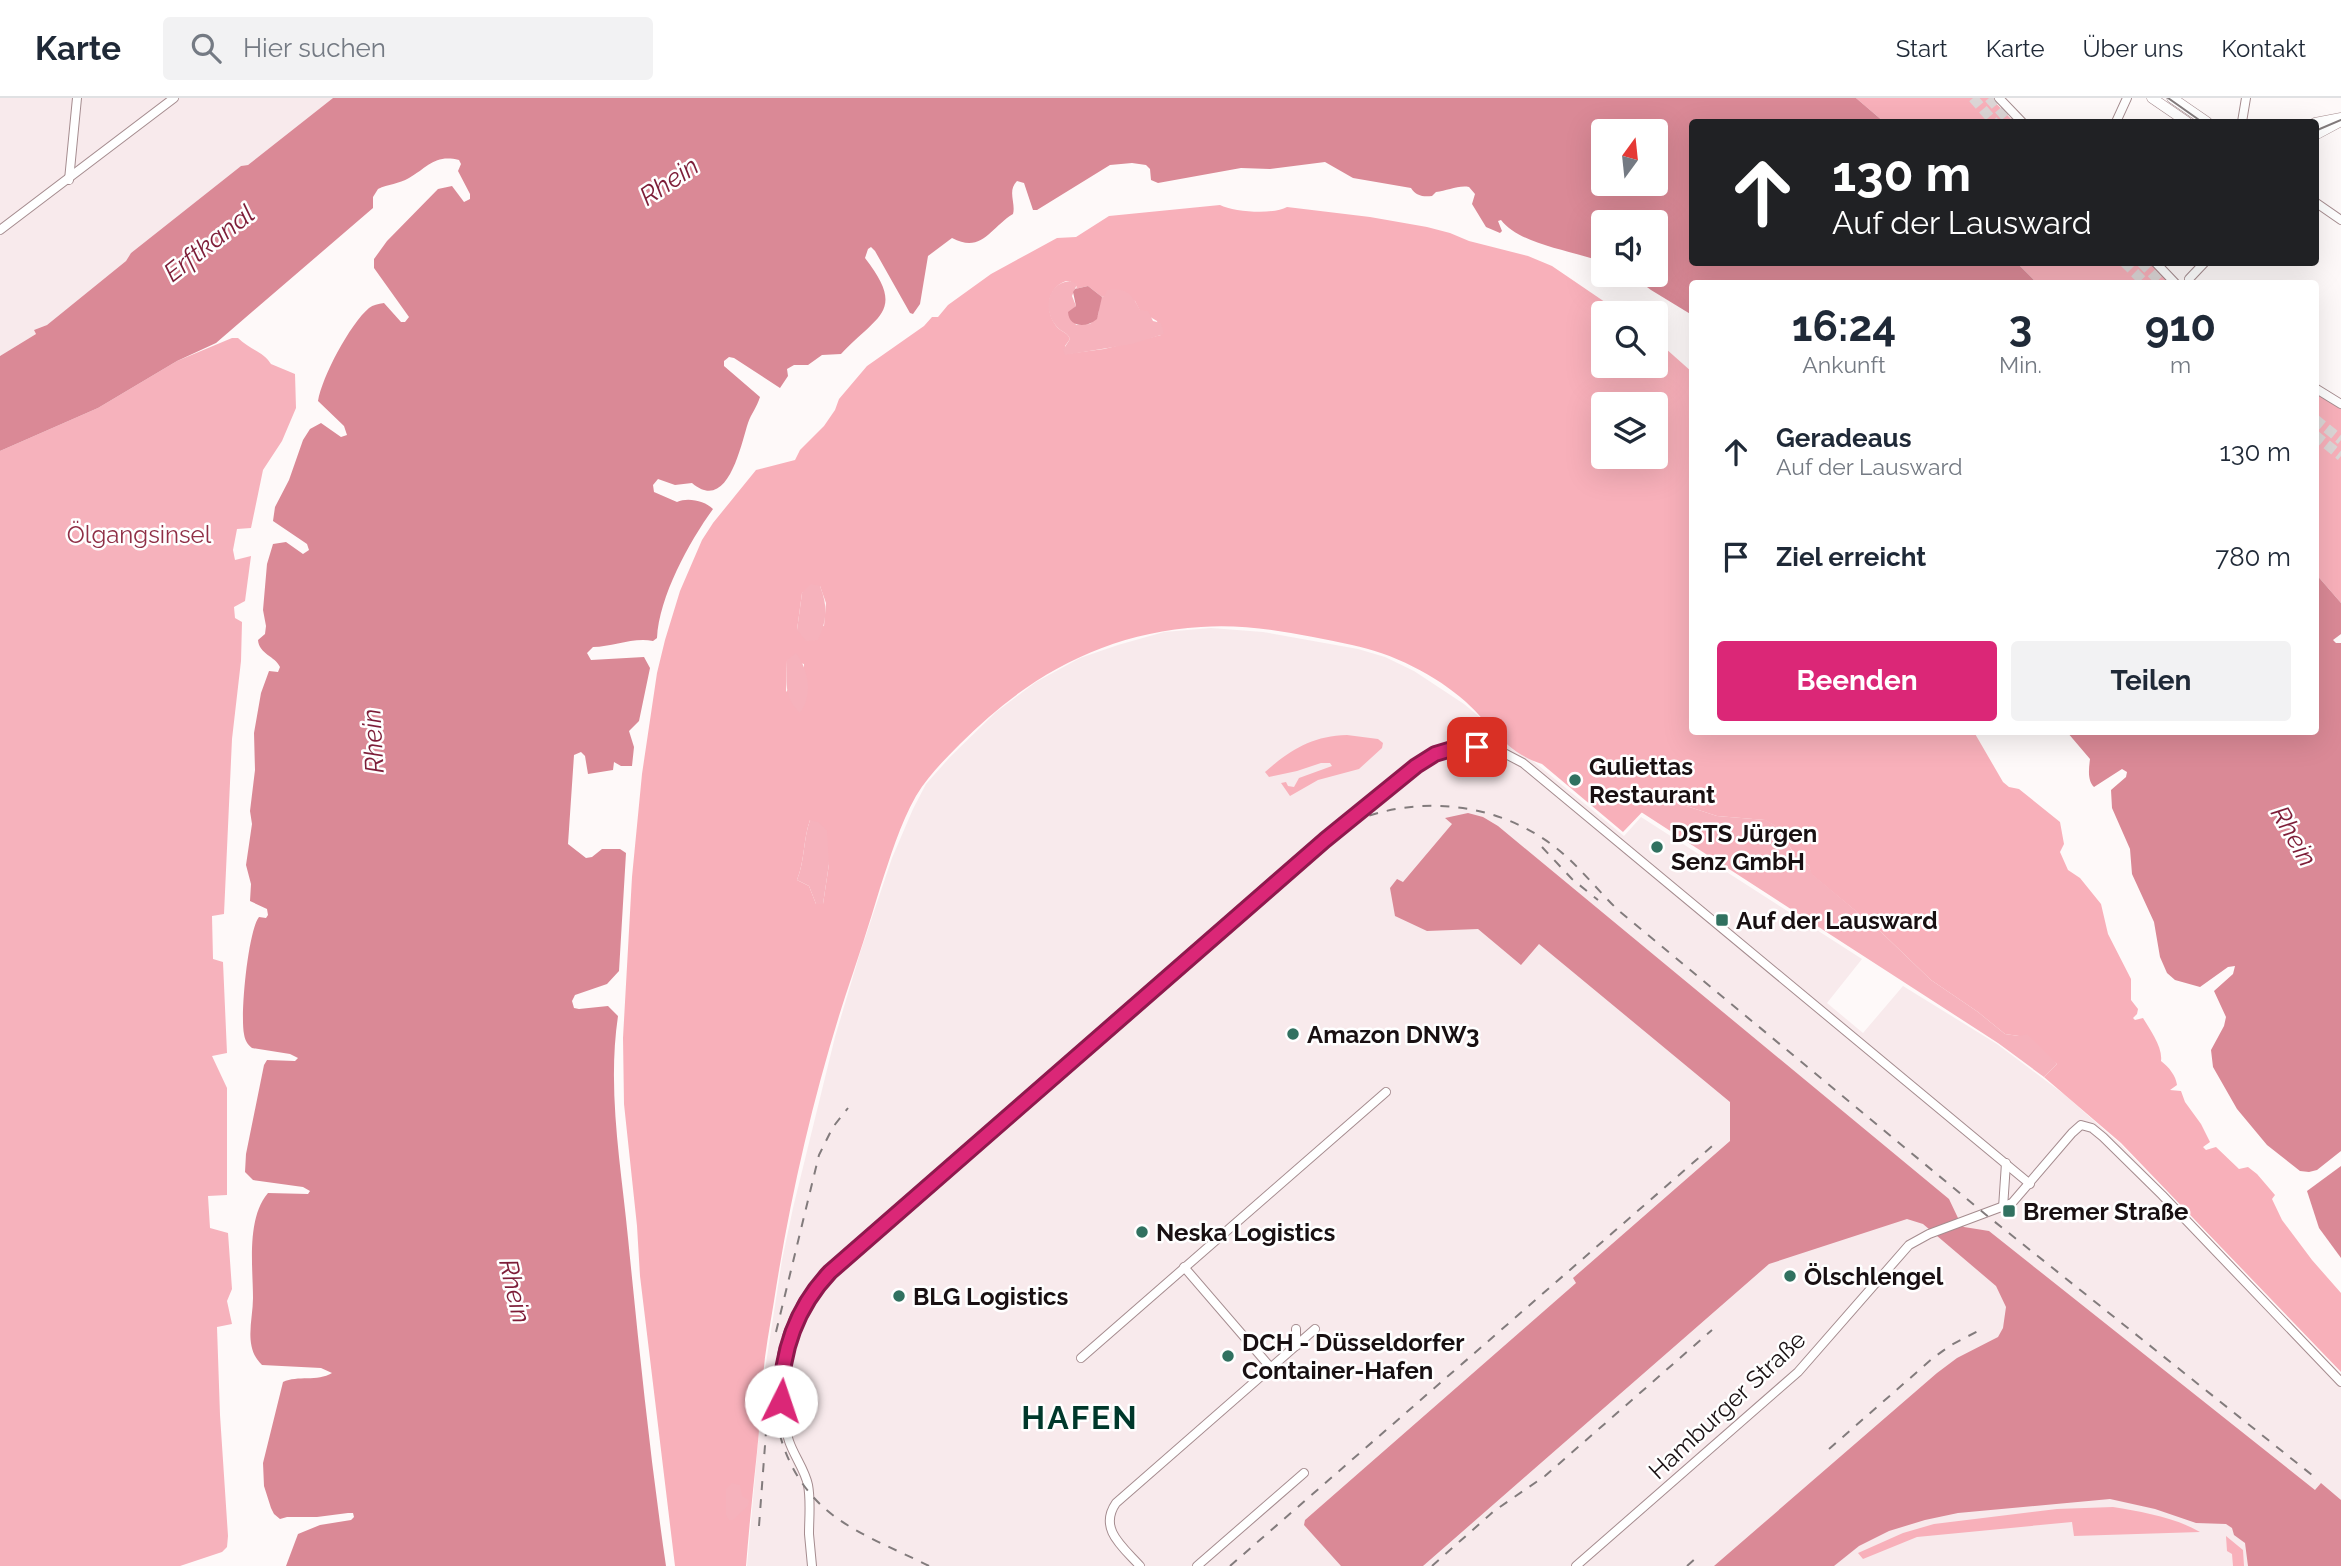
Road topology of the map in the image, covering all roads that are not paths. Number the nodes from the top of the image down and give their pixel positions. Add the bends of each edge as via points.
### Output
1 (77, 98) edge
2 (174, 98) edge
3 (1999, 98) edge
4 (2127, 98) edge
5 (2152, 98) edge
6 (2172, 98) edge
7 (2246, 98) edge
8 (2019, 119) edge
9 (2117, 119) edge
10 (2183, 119) edge
11 (2203, 119) edge
12 (2242, 119) edge
13 (2341, 119) edge
14 (2319, 122) edge
15 (2319, 133) edge
16 (69, 180) junction
17 (2319, 205) edge
18 (2341, 220) edge
19 (0, 230) edge
20 (2159, 266) edge
21 (2201, 266) edge
22 (2189, 279) dead end
23 (2172, 280) edge
24 (2319, 390) edge
25 (2341, 404) edge
26 (1386, 1092) dead end
27 (2006, 1163) junction
28 (2030, 1184) junction
29 (2003, 1208) junction
30 (1184, 1267) junction
31 (1296, 1329) dead end
32 (1315, 1329) dead end
33 (1296, 1346) junction
34 (1081, 1358) dead end
35 (1271, 1368) junction
36 (2341, 1382) edge
37 (1304, 1473) dead end
38 (812, 1566) edge
39 (1140, 1566) edge
40 (1197, 1566) edge
41 (1576, 1566) edge

1 - 16 street
2 - 16 street
3 - 8 street
4 - 9 street
5 - 10 main road
6 - 11 main road
7 - 12 street
13 - 14 main road
13 - 15 main road
16 - 19 street
17 - 18 street
20 - 23 street
21 - 22 street
24 - 25 street
26 - 30 street
27 - 28 street
27 - 29 street
27 - 38 street via 1522,763 1497,751 1465,747 1443,751 1425,759 1325,840 830,1272 810,1297 795,1324 781,1381 784,1424 808,1485
28 - 29 street, Hamburger Straße
28 - 36 street via 2075,1129 2081,1125 2092,1128
29 - 41 street, Hamburger Straße via 1928,1234 1902,1251 1798,1372
30 - 34 street
30 - 35 street
31 - 33 street
32 - 33 street
33 - 35 street
35 - 39 street via 1116,1503 1109,1526
37 - 40 street

